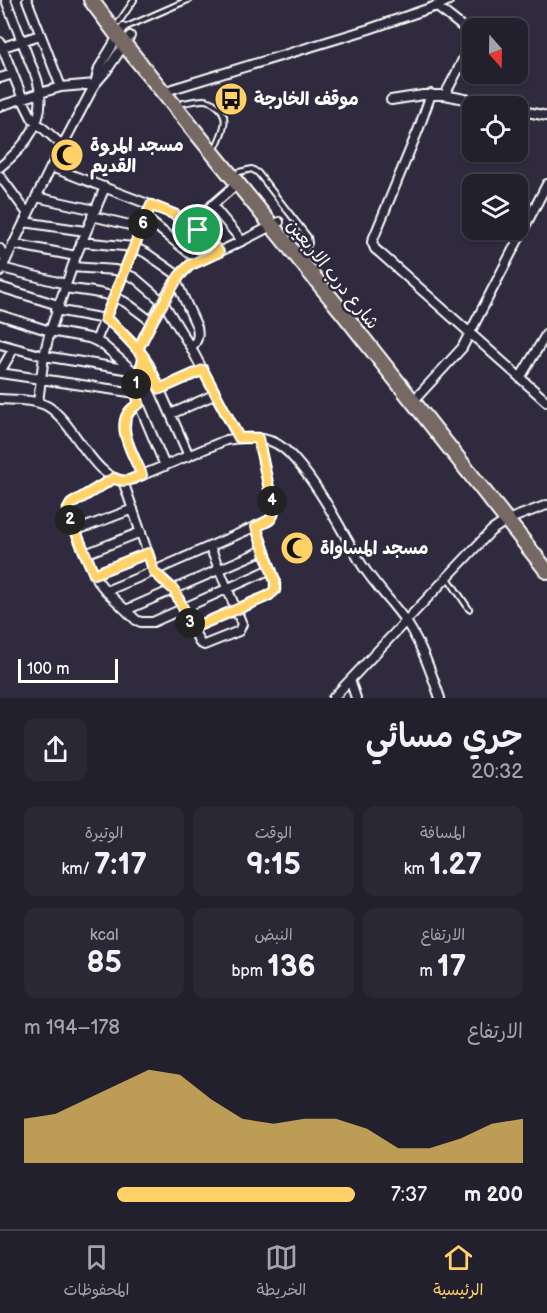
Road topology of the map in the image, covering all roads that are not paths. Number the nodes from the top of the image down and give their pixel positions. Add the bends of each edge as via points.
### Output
1 (6, 0) edge
2 (27, 0) edge
3 (91, 0) edge
4 (102, 0) edge
5 (134, 0) edge
6 (188, 0) edge
7 (450, 0) edge
8 (436, 6) junction
9 (123, 33) junction
10 (40, 35) junction
11 (22, 41) junction
12 (1, 46) edge
13 (13, 74) junction
14 (0, 78) edge
15 (95, 84) junction
16 (61, 87) junction
17 (172, 89) junction
18 (40, 93) junction
19 (431, 94) junction
20 (445, 94) junction
21 (23, 98) junction
22 (462, 98) edge
23 (391, 100) dead end
24 (183, 103) junction
25 (0, 106) edge
26 (528, 112) edge
27 (547, 116) edge
28 (37, 123) junction
29 (62, 145) junction
30 (217, 145) junction
31 (0, 167) edge
32 (51, 167) junction
33 (238, 178) junction
34 (1, 180) edge
35 (547, 184) edge
36 (105, 187) junction
37 (36, 197) junction
38 (151, 205) junction
39 (212, 205) junction
40 (93, 213) junction
41 (28, 214) junction
42 (146, 218) junction
43 (24, 222) junction
44 (191, 224) junction
45 (275, 224) junction
46 (142, 228) junction
47 (86, 231) junction
48 (242, 241) junction
49 (81, 242) junction
50 (13, 244) junction
51 (134, 247) junction
52 (0, 249) edge
53 (219, 252) junction
54 (304, 253) junction
55 (76, 256) junction
56 (199, 261) junction
57 (2, 267) edge
58 (72, 267) junction
59 (124, 273) junction
60 (177, 278) junction
61 (65, 286) junction
62 (0, 287) edge
63 (114, 297) junction
64 (163, 302) junction
65 (57, 308) junction
66 (346, 311) junction
67 (0, 315) edge
68 (105, 319) junction
69 (152, 322) junction
70 (50, 331) junction
71 (547, 333) edge
72 (470, 334) junction
73 (96, 341) junction
74 (0, 344) edge
75 (14, 348) junction
76 (191, 348) junction
77 (138, 349) junction
78 (44, 356) junction
79 (144, 357) junction
80 (203, 370) junction
81 (0, 373) edge
82 (135, 373) junction
83 (520, 378) junction
84 (41, 379) junction
85 (160, 389) junction
86 (136, 393) junction
87 (216, 394) junction
88 (418, 396) junction
89 (0, 399) edge
90 (38, 402) junction
91 (547, 402) edge
92 (139, 404) junction
93 (171, 414) junction
94 (239, 438) junction
95 (258, 438) junction
96 (189, 456) junction
97 (165, 466) junction
98 (142, 475) junction
99 (114, 478) junction
100 (123, 481) junction
101 (547, 505) edge
102 (133, 509) junction
103 (511, 518) junction
104 (256, 527) junction
105 (75, 531) junction
106 (141, 532) junction
107 (210, 547) junction
108 (264, 550) junction
109 (148, 553) junction
110 (85, 554) junction
111 (547, 558) edge
112 (271, 569) junction
113 (219, 570) junction
114 (547, 571) edge
115 (154, 572) junction
116 (94, 574) junction
117 (448, 577) junction
118 (228, 589) junction
119 (174, 590) junction
120 (106, 591) junction
121 (184, 609) junction
122 (237, 609) junction
123 (469, 609) dead end
124 (126, 610) junction
125 (406, 621) junction
126 (193, 628) junction
127 (350, 680) junction
128 (333, 698) edge
129 (356, 698) edge
130 (440, 698) edge

1 - 11 street
2 - 10 street
3 - 9 highway, شارع درب الاربعين
4 - 9 highway, شارع درب الاربعين
5 - 9 lane
6 - 9 lane
7 - 8 street
8 - 17 street
8 - 20 street via 470,39
9 - 15 street via 99,68
9 - 17 highway, شارع درب الاربعين
9 - 33 highway, شارع درب الاربعين
10 - 11 street
10 - 16 street
11 - 12 street
11 - 18 street
12 - 13 street
13 - 14 street
13 - 21 street
15 - 16 street
15 - 29 street
16 - 18 street
17 - 24 highway, شارع درب الاربعين
18 - 21 street
18 - 28 street
19 - 20 street
19 - 23 street
19 - 72 street via 372,242 380,254
20 - 22 street
21 - 25 street
21 - 28 street
24 - 30 highway, شارع درب الاربعين
24 - 30 lane via 209,101 222,111 225,125
26 - 27 street
28 - 29 street
28 - 31 street via 32,135
29 - 32 street
30 - 33 highway, شارع درب الاربعين
32 - 36 street
32 - 37 street
33 - 39 street
33 - 45 highway, شارع درب الاربعين
33 - 54 lane via 252,169 258,173 308,237
34 - 41 street
35 - 72 street
36 - 38 street
36 - 40 street
37 - 40 street
37 - 41 street
38 - 42 street
38 - 44 street
39 - 44 street
39 - 48 street
40 - 46 street
40 - 47 street
41 - 43 street
42 - 46 street
42 - 56 street
43 - 47 street
43 - 50 street
44 - 53 street
45 - 48 street
45 - 54 highway, شارع درب الاربعين
45 - 66 highway, شارع درب الاربعين
46 - 51 street
47 - 49 street
48 - 53 street
49 - 51 street
49 - 55 street
50 - 55 street
50 - 57 street
51 - 59 street
51 - 60 street
52 - 57 street
53 - 56 street
54 - 66 highway, شارع درب الاربعين
55 - 58 street
56 - 60 street
57 - 61 street
58 - 59 street
58 - 61 street
59 - 63 street
59 - 64 street
60 - 64 street
60 - 76 street via 198,334
61 - 63 street
61 - 65 street
62 - 65 street
63 - 68 street
63 - 69 street
64 - 69 street
64 - 76 street
65 - 68 street
65 - 70 street
66 - 88 highway, شارع درب الاربعين
66 - 103 highway, شارع درب الاربعين
67 - 70 street
68 - 73 street
68 - 77 street
69 - 77 street
70 - 73 street
70 - 78 street
71 - 83 street
72 - 83 street
72 - 88 street
73 - 82 street
74 - 75 street
75 - 78 street
75 - 81 street
76 - 80 street
77 - 79 street
78 - 82 street
78 - 84 street
79 - 82 street
79 - 85 street
80 - 85 street
80 - 87 street
81 - 84 street
82 - 86 street
83 - 91 street
84 - 86 street
84 - 90 street
85 - 93 street
86 - 92 street
87 - 93 street
87 - 94 street
88 - 103 highway, شارع درب الاربعين
89 - 90 street
90 - 99 street via 58,414 88,455
92 - 97 street
92 - 98 street via 128,412 124,430
93 - 96 street
94 - 95 street
94 - 96 street
95 - 104 street via 274,512 270,520
95 - 125 street via 282,446 309,476 363,565
96 - 97 street
97 - 98 street
98 - 100 street
99 - 100 street
99 - 105 street via 68,507
100 - 102 street
101 - 103 street
102 - 105 street
102 - 106 street
103 - 111 highway, شارع درب الاربعين
103 - 114 highway, شارع درب الاربعين
103 - 117 street via 491,531
104 - 107 street
104 - 108 street
105 - 110 street
106 - 109 street
106 - 110 street
107 - 113 street
107 - 115 street
108 - 112 street
108 - 113 street
109 - 115 street
109 - 116 street
110 - 116 street
112 - 118 street
112 - 122 street via 276,586 272,594
113 - 118 street
113 - 119 street
115 - 119 street
115 - 120 street
116 - 120 street
117 - 123 lane
117 - 125 street
118 - 121 street
118 - 122 street
119 - 121 street
119 - 124 street
120 - 124 street
121 - 124 street via 147,623 136,620
121 - 126 street
122 - 126 street
122 - 126 street via 242,624 237,632 204,645
125 - 127 street
125 - 130 street
127 - 128 street
127 - 129 street

